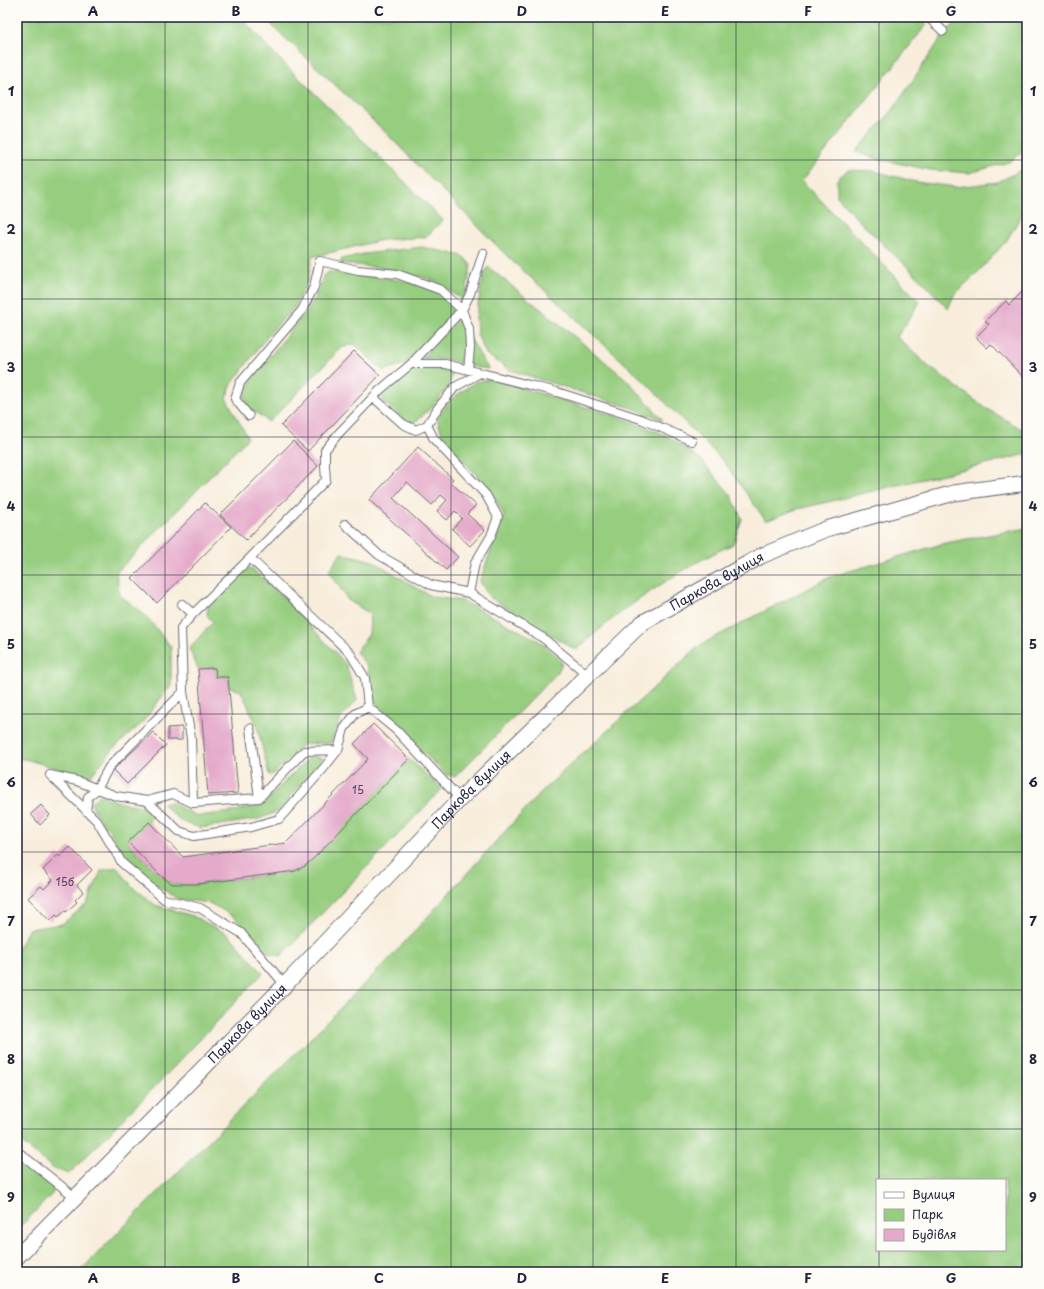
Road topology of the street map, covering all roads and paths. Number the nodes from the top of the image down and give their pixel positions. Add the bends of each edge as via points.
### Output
1 (928, 17) edge
2 (943, 31) dead end
3 (483, 253) dead end
4 (462, 310) junction
5 (411, 364) junction
6 (468, 370) junction
7 (480, 373) junction
8 (373, 397) junction
9 (249, 416) dead end
10 (427, 426) junction
11 (692, 441) dead end
12 (1027, 483) edge
13 (345, 524) dead end
14 (250, 558) junction
15 (469, 593) junction
16 (182, 604) dead end
17 (193, 614) junction
18 (588, 675) junction
19 (183, 692) junction
20 (368, 707) junction
21 (250, 728) dead end
22 (338, 750) junction
23 (97, 789) junction
24 (259, 798) junction
25 (460, 799) junction
26 (147, 800) junction
27 (193, 803) junction
28 (86, 811) junction
29 (285, 985) junction
30 (17, 1151) edge
31 (75, 1197) junction
32 (17, 1257) edge

1 - 2 lane
3 - 4 lane
4 - 5 lane
4 - 6 lane via 469,330
4 - 9 lane via 441,290 397,274 358,270 320,262 314,287 302,310 240,383 235,399
5 - 6 lane via 444,364
5 - 8 lane
6 - 7 lane
7 - 10 lane via 455,387
7 - 11 lane via 557,392 641,418
8 - 10 lane via 403,424 416,430
8 - 14 lane via 326,450 326,480
10 - 15 lane via 434,439 486,495 498,517 491,536 474,563
12 - 18 street, Паркова вулиця via 954,493 826,529 761,556 642,623
13 - 15 lane via 379,555 432,585
14 - 17 lane
14 - 20 lane via 350,653 365,678
15 - 18 lane via 543,638
16 - 17 lane
17 - 19 lane via 181,628
18 - 25 street, Паркова вулиця
19 - 23 lane via 109,767
19 - 27 lane via 190,738
20 - 22 lane via 355,714 344,729
20 - 25 lane via 397,731
21 - 24 lane
22 - 24 lane via 304,751
22 - 26 lane via 279,819 251,828 194,836 179,831
23 - 26 lane via 116,796
23 - 28 lane via 88,797
23 - 28 lane via 50,775
24 - 27 lane
25 - 29 street, Паркова вулиця
26 - 27 lane via 173,794
28 - 29 lane via 97,821 122,863 164,899 200,908 241,933
29 - 31 street, Паркова вулиця
30 - 31 lane
31 - 32 street, Паркова вулиця

